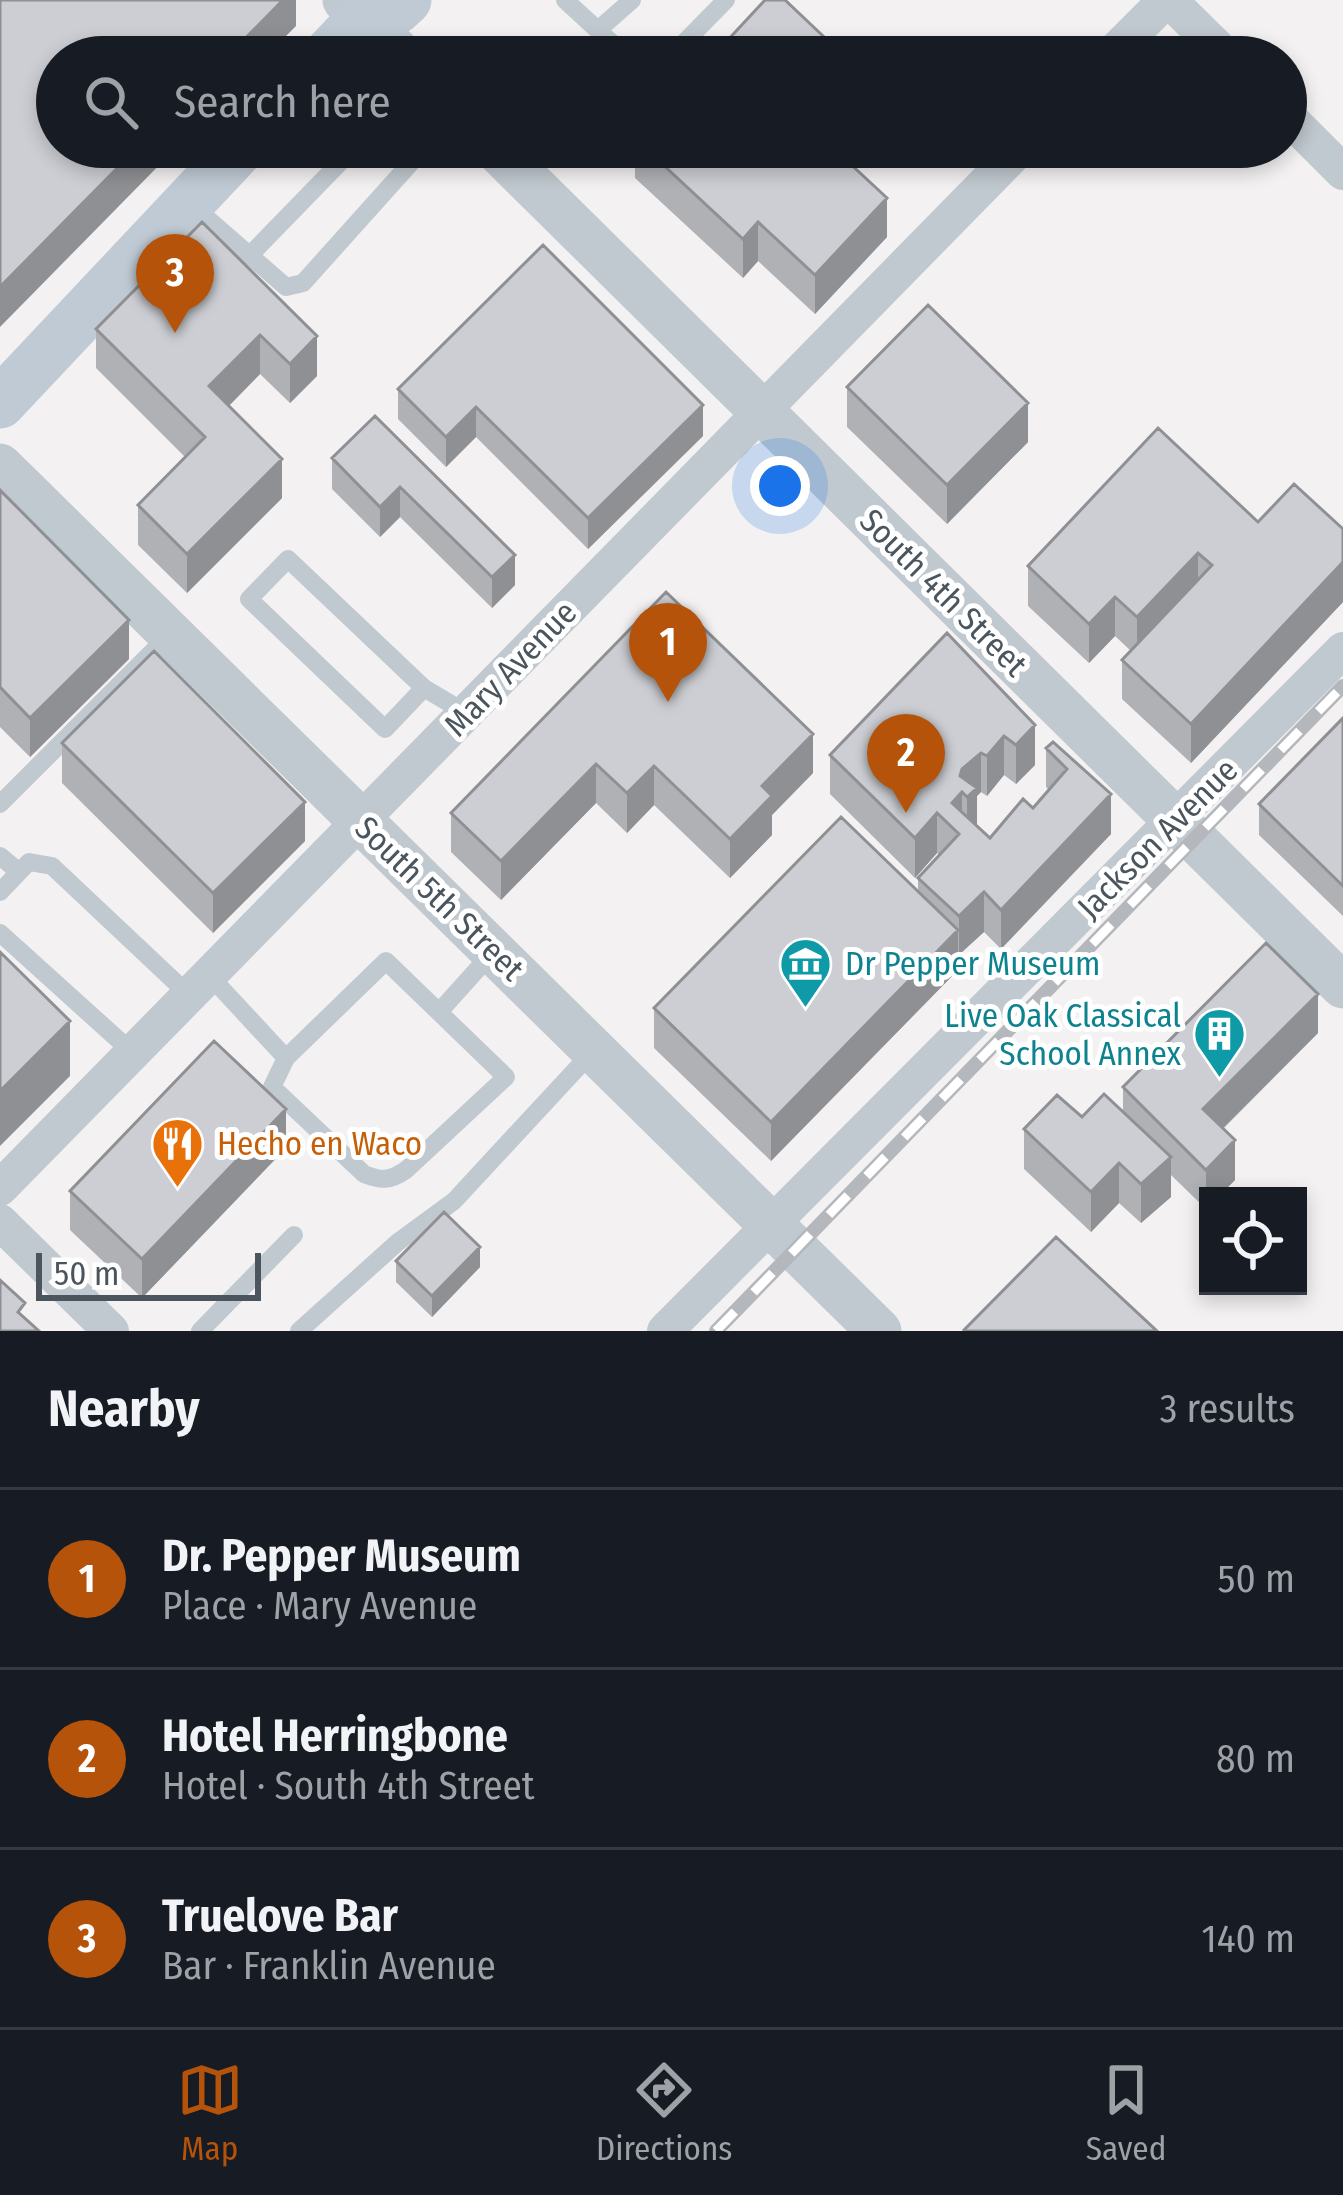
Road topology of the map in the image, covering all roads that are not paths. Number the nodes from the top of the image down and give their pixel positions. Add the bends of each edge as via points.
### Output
1 (565, 0) edge
2 (632, 0) edge
3 (726, 0) edge
4 (1168, 0) edge
5 (369, 4) edge
6 (598, 30) junction
7 (343, 36) edge
8 (390, 36) edge
9 (605, 36) edge
10 (691, 36) edge
11 (1131, 36) edge
12 (1205, 36) edge
13 (1307, 137) edge
14 (222, 168) edge
15 (335, 168) edge
16 (399, 168) edge
17 (529, 168) edge
18 (1000, 168) edge
19 (1343, 172) edge
20 (189, 203) junction
21 (250, 255) junction
22 (0, 403) edge
23 (761, 411) junction
24 (0, 466) edge
25 (171, 634) junction
26 (1343, 650) edge
27 (424, 688) junction
28 (466, 713) junction
29 (0, 804) edge
30 (361, 820) junction
31 (1176, 821) junction
32 (0, 856) edge
33 (19, 872) junction
34 (0, 892) edge
35 (0, 933) edge
36 (494, 951) junction
37 (199, 986) junction
38 (1343, 986) edge
39 (439, 1012) junction
40 (594, 1050) junction
41 (133, 1053) junction
42 (286, 1058) junction
43 (0, 1188) edge
44 (0, 1222) edge
45 (769, 1223) junction
46 (294, 1235) dead end
47 (111, 1331) edge
48 (200, 1331) edge
49 (299, 1331) edge
50 (664, 1331) edge
51 (879, 1331) edge

1 - 6 lane
2 - 6 lane
3 - 10 lane
4 - 11 street
4 - 12 street
5 - 7 main road
5 - 8 street
6 - 9 lane
13 - 19 street
14 - 20 main road
15 - 21 lane
16 - 21 lane via 303,283 286,287
17 - 23 street, South 4th Street
18 - 23 street, Mary Avenue
20 - 21 lane
20 - 22 main road
23 - 28 street, Mary Avenue
23 - 31 street, South 4th Street
24 - 25 street, South 5th Street
25 - 29 lane
25 - 30 street, South 5th Street
26 - 31 street, Jackson Avenue
27 - 27 lane via 288,559 249,599 385,729
27 - 28 lane
28 - 30 street, Mary Avenue
30 - 36 street, South 5th Street
30 - 37 street, Mary Avenue
31 - 38 street, South 4th Street
31 - 45 street, Jackson Avenue
32 - 33 lane
33 - 34 lane
33 - 37 lane via 29,862 52,866
35 - 41 lane
36 - 39 lane
36 - 40 street, South 5th Street
37 - 41 street, Mary Avenue
37 - 42 lane
39 - 42 lane via 386,961
39 - 42 lane via 506,1077 392,1180 364,1174 272,1087
40 - 45 street, South 5th Street
40 - 49 lane via 454,1201
41 - 43 street, Mary Avenue
44 - 47 street
45 - 50 street, Jackson Avenue
45 - 51 street, South 5th Street
46 - 48 lane

